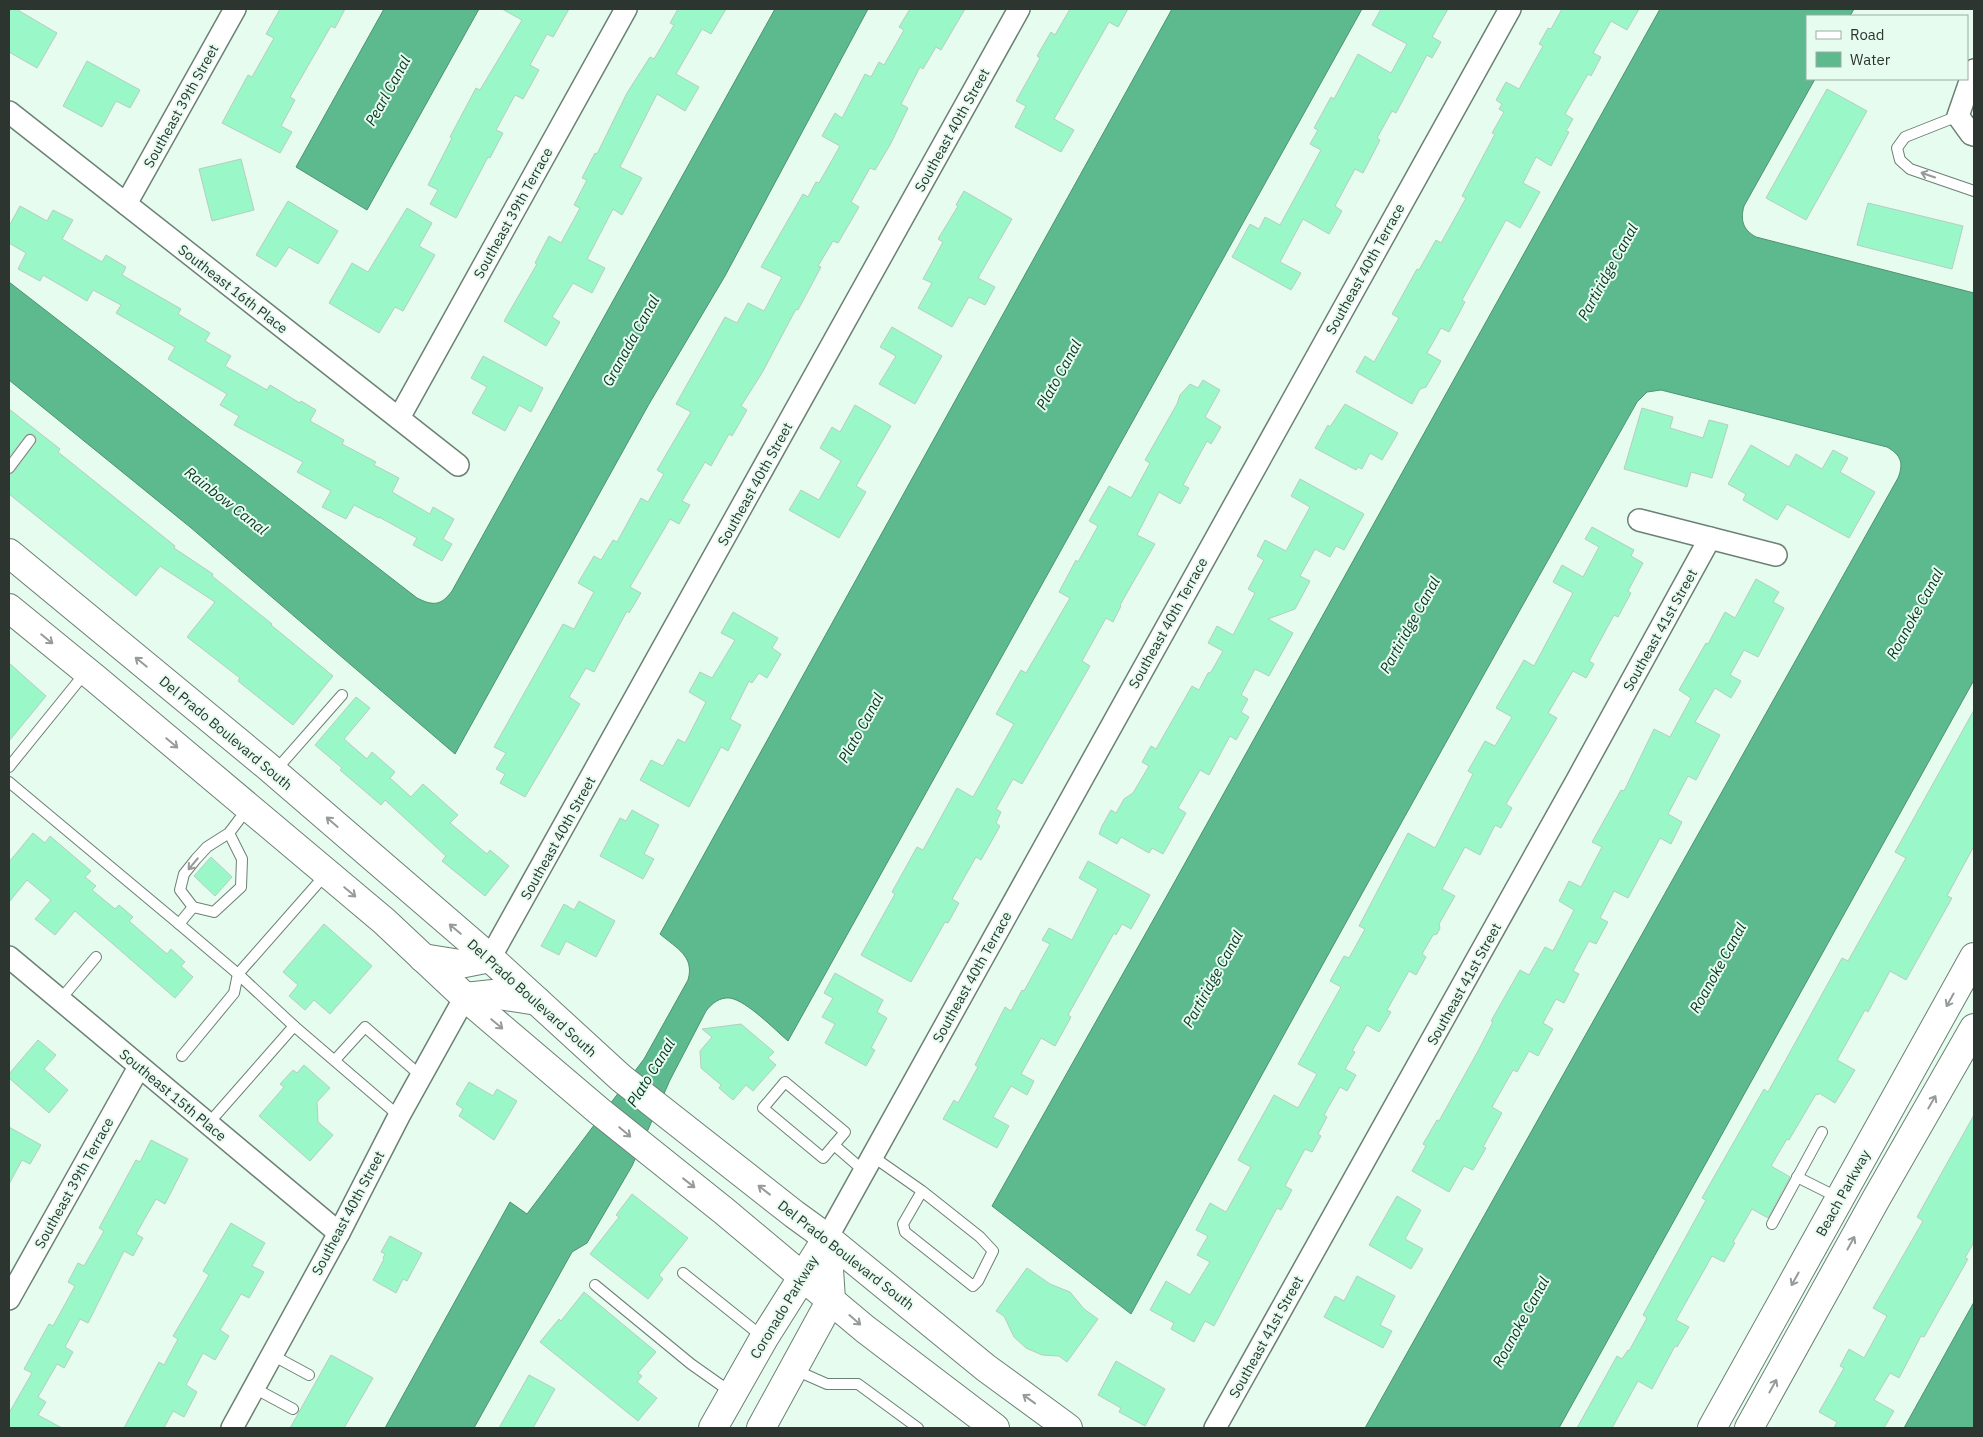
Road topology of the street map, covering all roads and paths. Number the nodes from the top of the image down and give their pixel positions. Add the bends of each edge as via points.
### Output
1 (235, 9) edge
2 (626, 9) edge
3 (1019, 9) edge
4 (1510, 9) edge
5 (1974, 70) edge
6 (9, 112) edge
7 (1958, 116) junction
8 (1974, 135) edge
9 (1974, 191) edge
10 (126, 204) junction
11 (399, 418) junction
12 (30, 440) dead end
13 (458, 465) dead end
14 (9, 468) edge
15 (1639, 520) dead end
16 (1710, 538) junction
17 (9, 553) edge
18 (1776, 555) dead end
19 (9, 608) edge
20 (86, 671) junction
21 (342, 695) dead end
22 (9, 767) edge
23 (274, 772) junction
24 (9, 782) edge
25 (249, 807) junction
26 (230, 833) junction
27 (327, 873) junction
28 (193, 907) junction
29 (179, 924) junction
30 (9, 957) edge
31 (96, 957) dead end
32 (1974, 957) edge
33 (423, 958) junction
34 (490, 958) junction
35 (238, 974) junction
36 (465, 997) junction
37 (60, 1000) junction
38 (537, 1001) junction
39 (294, 1026) junction
40 (1974, 1028) edge
41 (182, 1056) dead end
42 (335, 1060) junction
43 (140, 1067) junction
44 (421, 1076) junction
45 (399, 1116) junction
46 (208, 1124) junction
47 (1822, 1132) dead end
48 (834, 1145) junction
49 (868, 1164) junction
50 (1797, 1177) junction
51 (922, 1191) junction
52 (1840, 1199) junction
53 (1772, 1224) dead end
54 (339, 1233) junction
55 (827, 1238) junction
56 (1809, 1254) junction
57 (1837, 1269) junction
58 (683, 1273) dead end
59 (802, 1276) junction
60 (595, 1285) dead end
61 (9, 1299) edge
62 (831, 1300) junction
63 (764, 1338) junction
64 (272, 1355) junction
65 (793, 1369) junction
66 (309, 1375) dead end
67 (254, 1388) junction
68 (733, 1393) junction
69 (293, 1409) dead end
70 (232, 1428) edge
71 (713, 1428) edge
72 (761, 1428) edge
73 (918, 1428) edge
74 (995, 1428) edge
75 (1068, 1428) edge
76 (1215, 1428) edge
77 (1712, 1428) edge
78 (1749, 1428) edge

1 - 10 street, Southeast 39th Street
2 - 11 street, Southeast 39th Terrace
3 - 34 street, Southeast 40th Street
4 - 49 street, Southeast 40th Terrace
5 - 7 street
6 - 10 street, Southeast 16th Place
7 - 8 street
9 -> 7 lane via 1910,169 1900,160 1898,148 1905,137
10 - 11 street, Southeast 16th Place
11 - 13 street, Southeast 16th Place
12 - 14 lane
15 - 16 street
16 - 18 street
16 - 76 street, Southeast 41st Street
23 -> 17 main road, Del Prado Boulevard South
19 -> 20 main road
20 - 22 lane
20 -> 25 main road
21 - 23 lane
34 -> 23 main road, Del Prado Boulevard South
24 - 29 lane
25 - 26 lane
25 - 27 main road
26 -> 28 lane via 207,847 184,874 180,890
26 - 28 lane via 242,859 241,887 214,912
27 -> 33 main road
27 - 35 lane
28 - 29 lane
29 - 35 lane
30 - 37 street, Southeast 15th Place
31 - 37 lane
32 -> 52 main road, Beach Parkway
33 - 34 main road via 460,964
33 - 36 main road
34 - 38 main road, Del Prado Boulevard South
35 - 39 lane
35 - 41 lane via 234,994
36 - 38 main road via 493,994
36 - 44 street, Southeast 40th Street
36 -> 59 main road
37 - 43 street, Southeast 15th Place
55 -> 38 main road, Del Prado Boulevard South via 621,1078
39 - 42 lane
39 - 46 lane
57 -> 40 main road
42 - 44 lane via 364,1027
42 - 45 lane
43 - 46 street, Southeast 15th Place
43 - 61 street, Southeast 39th Terrace
44 - 45 street, Southeast 40th Street
45 - 54 street, Southeast 40th Street
46 - 54 street, Southeast 15th Place
47 - 50 lane
48 - 48 lane via 845,1132 785,1082 763,1108 823,1158
48 - 49 lane
49 - 51 lane
49 - 55 street, Southeast 40th Terrace
50 - 52 lane
50 - 53 lane
51 - 51 lane via 903,1224 905,1232 973,1286 993,1251
52 - 56 main road, Beach Parkway
54 - 64 street, Southeast 40th Street
55 - 59 main road, Coronado Parkway
55 - 62 main road, Coronado Parkway
75 -> 55 main road, Del Prado Boulevard South via 986,1368
56 - 57 main road
56 -> 77 main road, Beach Parkway
78 -> 57 main road
58 - 63 lane
59 - 62 main road
59 - 63 main road, Coronado Parkway
60 - 68 lane via 690,1364
62 - 65 main road
62 -> 74 main road
63 - 68 main road, Coronado Parkway
64 - 66 lane
64 - 67 street, Southeast 40th Street
65 - 72 main road
65 - 73 lane via 827,1384 858,1384
67 - 69 lane
67 - 70 street, Southeast 40th Street
68 - 71 main road, Coronado Parkway

